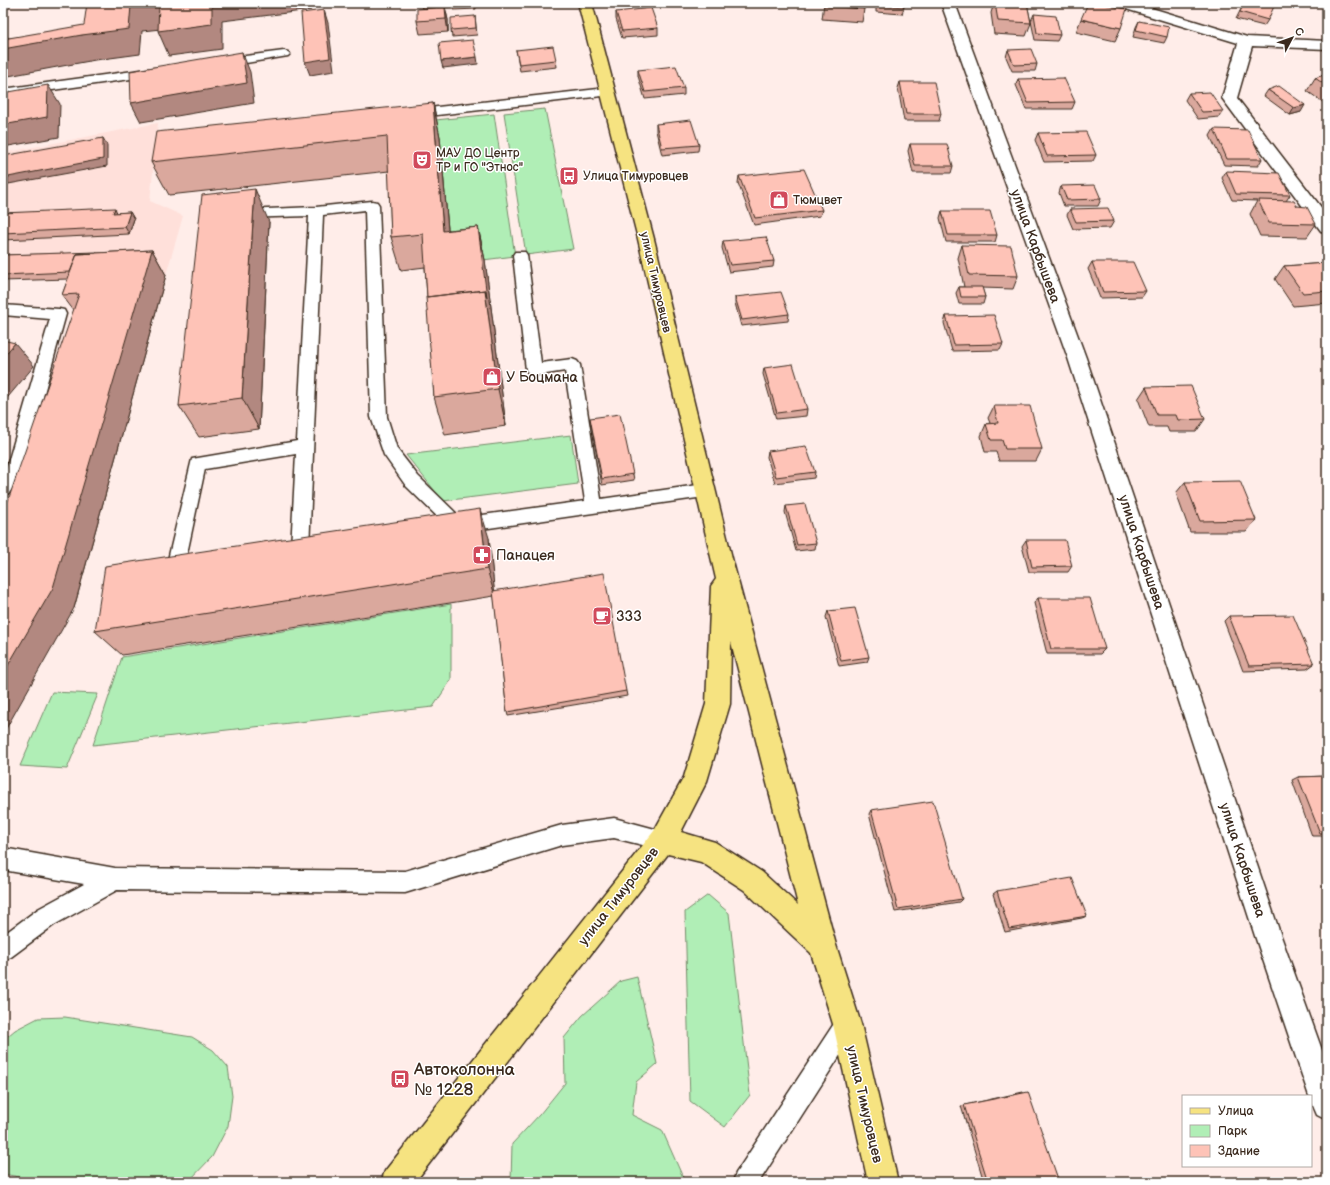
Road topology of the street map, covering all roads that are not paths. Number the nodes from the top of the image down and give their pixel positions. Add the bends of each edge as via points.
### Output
1 (585, 3) edge
2 (948, 3) edge
3 (1121, 3) edge
4 (1246, 41) junction
5 (1327, 45) edge
6 (284, 54) dead end
7 (214, 64) edge
8 (167, 70) edge
9 (607, 92) junction
10 (3, 93) edge
11 (395, 116) edge
12 (316, 210) junction
13 (227, 214) edge
14 (1327, 227) edge
15 (520, 255) dead end
16 (3, 310) edge
17 (304, 446) junction
18 (3, 488) edge
19 (706, 490) junction
20 (594, 505) junction
21 (457, 525) junction
22 (433, 529) edge
23 (300, 549) edge
24 (722, 562) junction
25 (176, 568) edge
26 (662, 840) junction
27 (3, 858) edge
28 (114, 879) junction
29 (822, 945) junction
30 (3, 949) edge
31 (847, 1024) junction
32 (1327, 1105) edge
33 (396, 1182) edge
34 (745, 1182) edge
35 (883, 1182) edge

1 - 9 main road, улица Тимуровцев
2 - 32 street, улица Карбышева via 1077,358 1268,936
3 - 4 street
4 - 5 street
4 - 14 street via 1229,98
6 - 7 lane
8 - 10 lane
9 - 11 lane
9 - 19 main road, улица Тимуровцев via 646,239
12 - 13 lane
12 - 17 lane
12 - 21 lane via 372,205 379,417 390,451 408,475
15 - 20 lane via 534,370 572,365
16 - 18 lane via 59,314 13,476
17 - 23 lane
17 - 25 lane via 198,464
19 - 20 lane
19 - 24 main road, улица Тимуровцев
20 - 21 lane
21 - 22 lane
24 - 26 main road, улица Тимуровцев via 718,704 695,781
24 - 29 main road, улица Тимуровцев
26 - 28 lane via 614,828 562,835 404,882
26 - 29 main road via 706,851 753,880
26 - 33 main road, улица Тимуровцев
27 - 28 lane
28 - 30 lane via 46,917
29 - 31 main road, улица Тимуровцев
31 - 34 lane
31 - 35 main road, улица Тимуровцев

